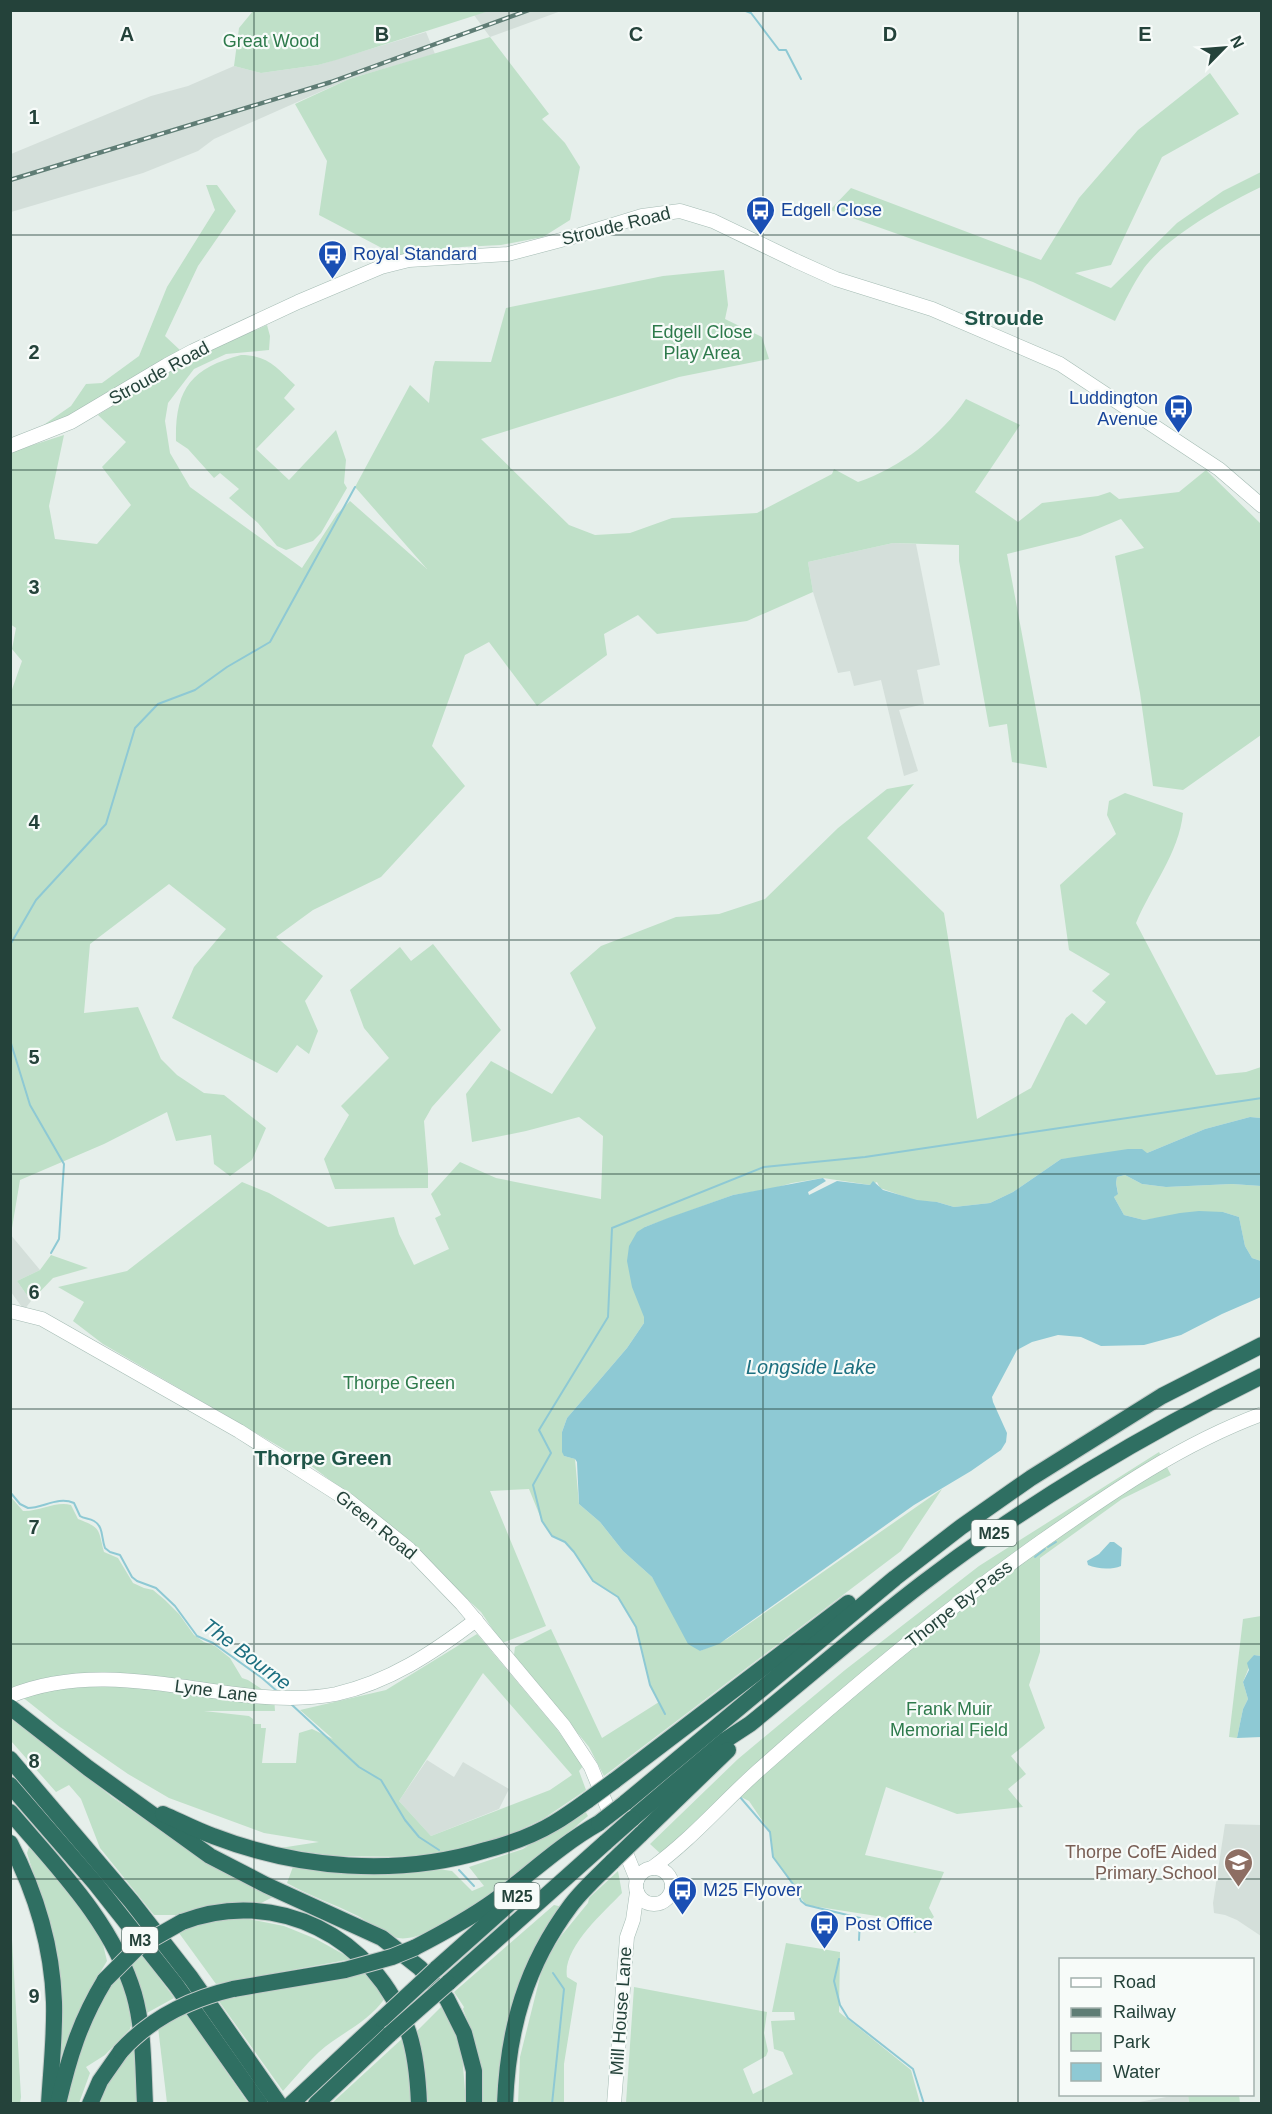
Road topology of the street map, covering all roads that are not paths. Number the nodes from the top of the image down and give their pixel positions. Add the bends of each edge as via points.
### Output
1 (10, 446) edge
2 (1262, 506) edge
3 (10, 1311) edge
4 (1262, 1345) edge
5 (1262, 1377) edge
6 (1262, 1414) edge
7 (882, 1588) junction
8 (476, 1620) junction
9 (12, 1699) edge
10 (750, 1724) junction
11 (10, 1759) edge
12 (10, 1785) edge
13 (132, 1799) junction
14 (10, 1812) edge
15 (599, 1823) junction
16 (689, 1839) junction
17 (10, 1843) edge
18 (621, 1861) junction
19 (668, 1875) junction
20 (643, 1878) junction
21 (652, 1904) junction
22 (633, 1920) junction
23 (310, 2097) edge
24 (49, 2103) edge
25 (58, 2103) edge
26 (90, 2103) edge
27 (145, 2103) edge
28 (260, 2103) edge
29 (279, 2103) edge
30 (291, 2103) edge
31 (419, 2103) edge
32 (474, 2103) edge
33 (505, 2103) edge
34 (614, 2103) edge

1 - 2 main road, Stroude Road via 71,422 193,351 381,267 409,260 508,254 642,216 680,211 713,221 836,279 932,309 1060,364 1219,469
3 - 8 main road, Green Road via 42,1319 88,1344 331,1489 409,1549
4 - 7 highway, M25 via 1162,1396 1041,1472 960,1527
5 - 10 highway, M25 via 1138,1442 1028,1509 924,1582
6 - 16 main road, Thorpe By-Pass via 1212,1434 1146,1470 985,1583 921,1632 758,1771
7 - 13 highway, bridge via 850,1601 553,1824 487,1850 436,1862 336,1866 237,1844
7 - 15 highway, M25, bridge
8 - 9 main road, Lyne Lane via 420,1660 377,1681 334,1694 274,1697 103,1678 47,1685
8 - 18 main road, Green Road via 564,1726 591,1767
9 - 13 highway via 88,1768
10 - 18 highway, bridge via 731,1748 640,1835
10 - 23 highway, M25, bridge via 723,1741 390,2034
11 - 29 highway, M3 via 184,1970
12 - 28 highway, M3 via 176,1985
13 - 32 highway via 210,1856 382,1938 420,1968 447,1999 464,2032 474,2071
14 - 27 highway via 78,1892 109,1936 126,1970 140,2018
15 - 23 highway, M25, bridge via 382,2019
15 - 26 highway, bridge via 574,1837 493,1902 414,1948 345,1970 233,1989 170,2012 146,2027 121,2051 100,2080
16 - 19 main road, Thorpe By-Pass via 669,1867
16 - 20 main road, Thorpe By-Pass
17 - 24 highway via 39,1910 51,1966 54,2004
18 - 20 main road
18 - 33 highway via 572,1904 537,1960 514,2021
19 - 20 main road via 659,1869
19 - 21 main road via 670,1892 662,1902
20 - 21 main road via 642,1899
20 - 22 main road, Mill House Lane
21 - 22 main road, Mill House Lane
22 - 34 main road, Mill House Lane via 626,1946
23 - 30 highway, M25
25 - 31 highway, bridge via 80,2027 105,1980 138,1947 182,1922 220,1912 264,1912 304,1921 349,1947 386,1985 401,2012 412,2045

